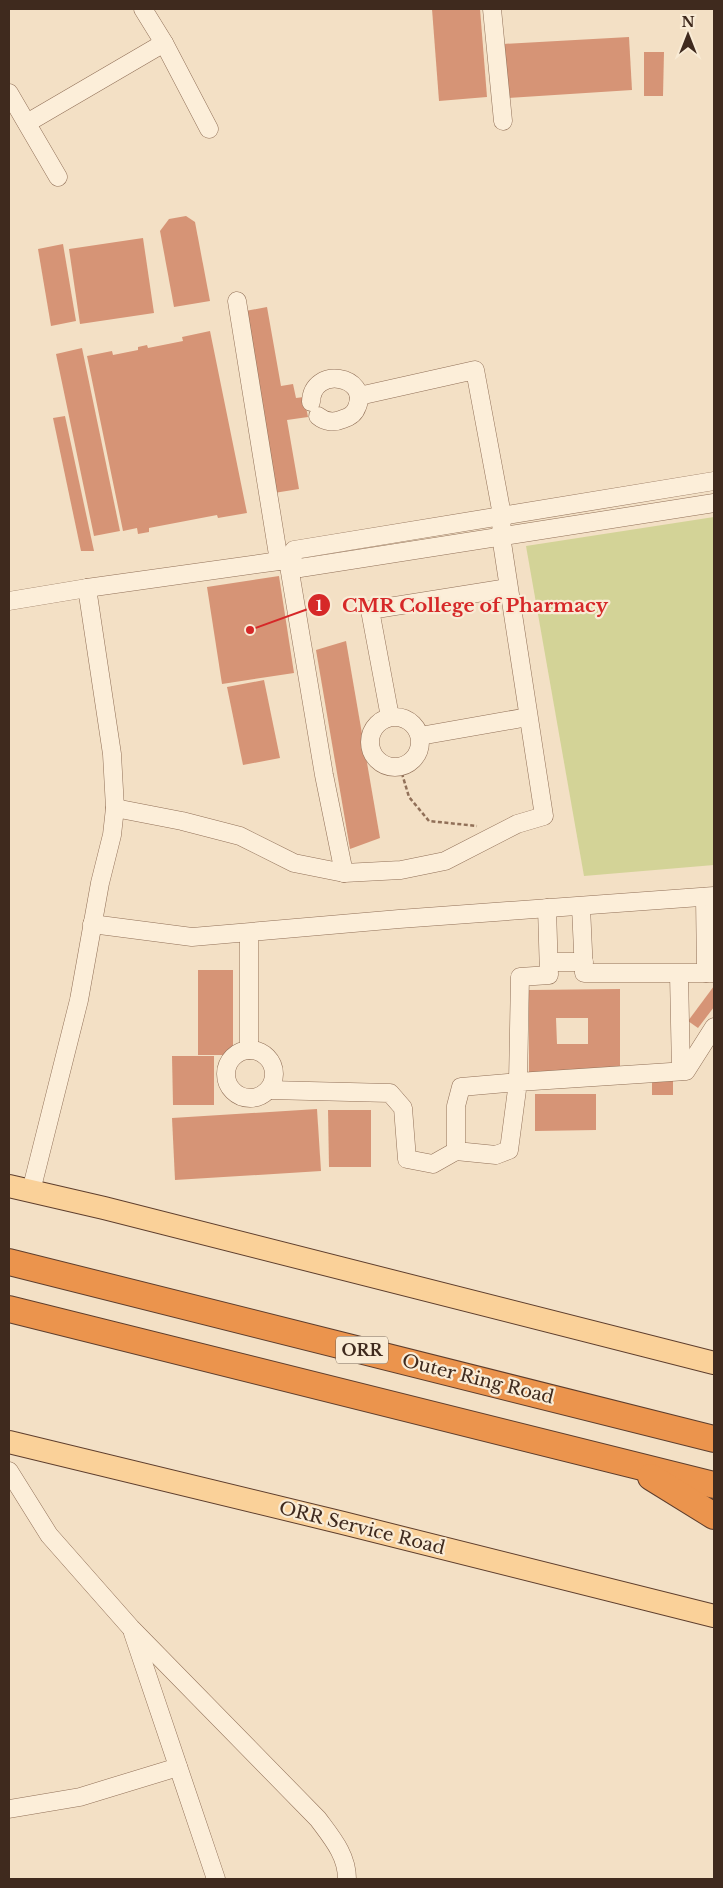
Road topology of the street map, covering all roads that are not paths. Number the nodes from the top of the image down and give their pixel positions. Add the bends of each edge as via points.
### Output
1 (143, 9) edge
2 (492, 9) edge
3 (164, 43) junction
4 (9, 93) edge
5 (503, 121) dead end
6 (27, 124) junction
7 (209, 129) dead end
8 (58, 177) dead end
9 (238, 300) dead end
10 (360, 396) junction
11 (714, 481) edge
12 (714, 503) edge
13 (502, 514) junction
14 (501, 536) junction
15 (283, 560) junction
16 (88, 588) junction
17 (508, 588) junction
18 (9, 601) edge
19 (390, 717) junction
20 (528, 717) junction
21 (420, 736) junction
22 (115, 808) junction
23 (344, 873) junction
24 (709, 897) edge
25 (582, 906) junction
26 (547, 908) junction
27 (92, 924) junction
28 (249, 933) junction
29 (549, 962) junction
30 (584, 962) junction
31 (710, 973) edge
32 (679, 974) junction
33 (714, 1027) edge
34 (249, 1050) junction
35 (681, 1071) junction
36 (518, 1082) junction
37 (269, 1090) junction
38 (456, 1151) junction
39 (9, 1186) edge
40 (31, 1191) junction
41 (9, 1262) edge
42 (9, 1309) edge
43 (714, 1363) edge
44 (714, 1439) edge
45 (9, 1442) edge
46 (628, 1463) junction
47 (9, 1471) edge
48 (714, 1485) edge
49 (714, 1516) edge
50 (714, 1616) edge
51 (131, 1628) junction
52 (178, 1766) junction
53 (9, 1809) edge
54 (216, 1879) edge
55 (347, 1879) edge

1 - 3 street
2 - 5 street
3 - 6 street
3 - 7 street
4 - 6 street
6 - 8 street
9 - 15 street
10 - 10 street via 354,386 343,379 336,379 319,384 313,390 314,409 322,420 330,422 347,418 354,413
10 - 13 street via 476,370
11 - 13 street
12 - 14 street
13 - 14 street
13 - 15 street via 294,550
14 - 15 street via 300,568
14 - 17 street
15 - 16 street
15 - 23 street
16 - 18 street
16 - 22 street via 112,754
17 - 19 street via 370,610
17 - 20 street
19 - 21 street via 403,717 414,725
19 - 21 street via 378,723 371,734 370,747 376,759 386,766 400,767 412,761 420,750
20 - 21 street
20 - 23 street via 544,816 517,824 445,861 401,870
22 - 23 street via 182,820 240,836 294,863
22 - 27 street
24 - 25 street
24 - 31 street
25 - 26 street
25 - 30 street
26 - 28 street
26 - 29 street
27 - 28 street via 192,937
27 - 40 street via 79,1000
28 - 34 street
29 - 30 street
29 - 36 street via 549,975 520,977
30 - 32 street via 584,973
31 - 32 street
32 - 35 street
33 - 35 street via 686,1071
34 - 37 street via 262,1053 272,1063 274,1077
34 - 37 street via 236,1054 227,1065 225,1078 231,1091 243,1098 257,1097
35 - 36 street
36 - 38 street via 461,1087 456,1106
36 - 38 street via 508,1150 496,1156
37 - 38 street via 390,1093 403,1108 407,1159 433,1164
39 - 40 main road
40 - 43 main road
41 - 44 highway, Outer Ring Road / ORR
42 - 46 highway, ORR
45 - 50 main road, ORR Service Road
46 - 48 highway, ORR
46 - 49 highway
47 - 51 street via 49,1535
51 - 52 street
51 - 55 street via 318,1820 336,1841 347,1867
52 - 53 street via 80,1797
52 - 54 street

